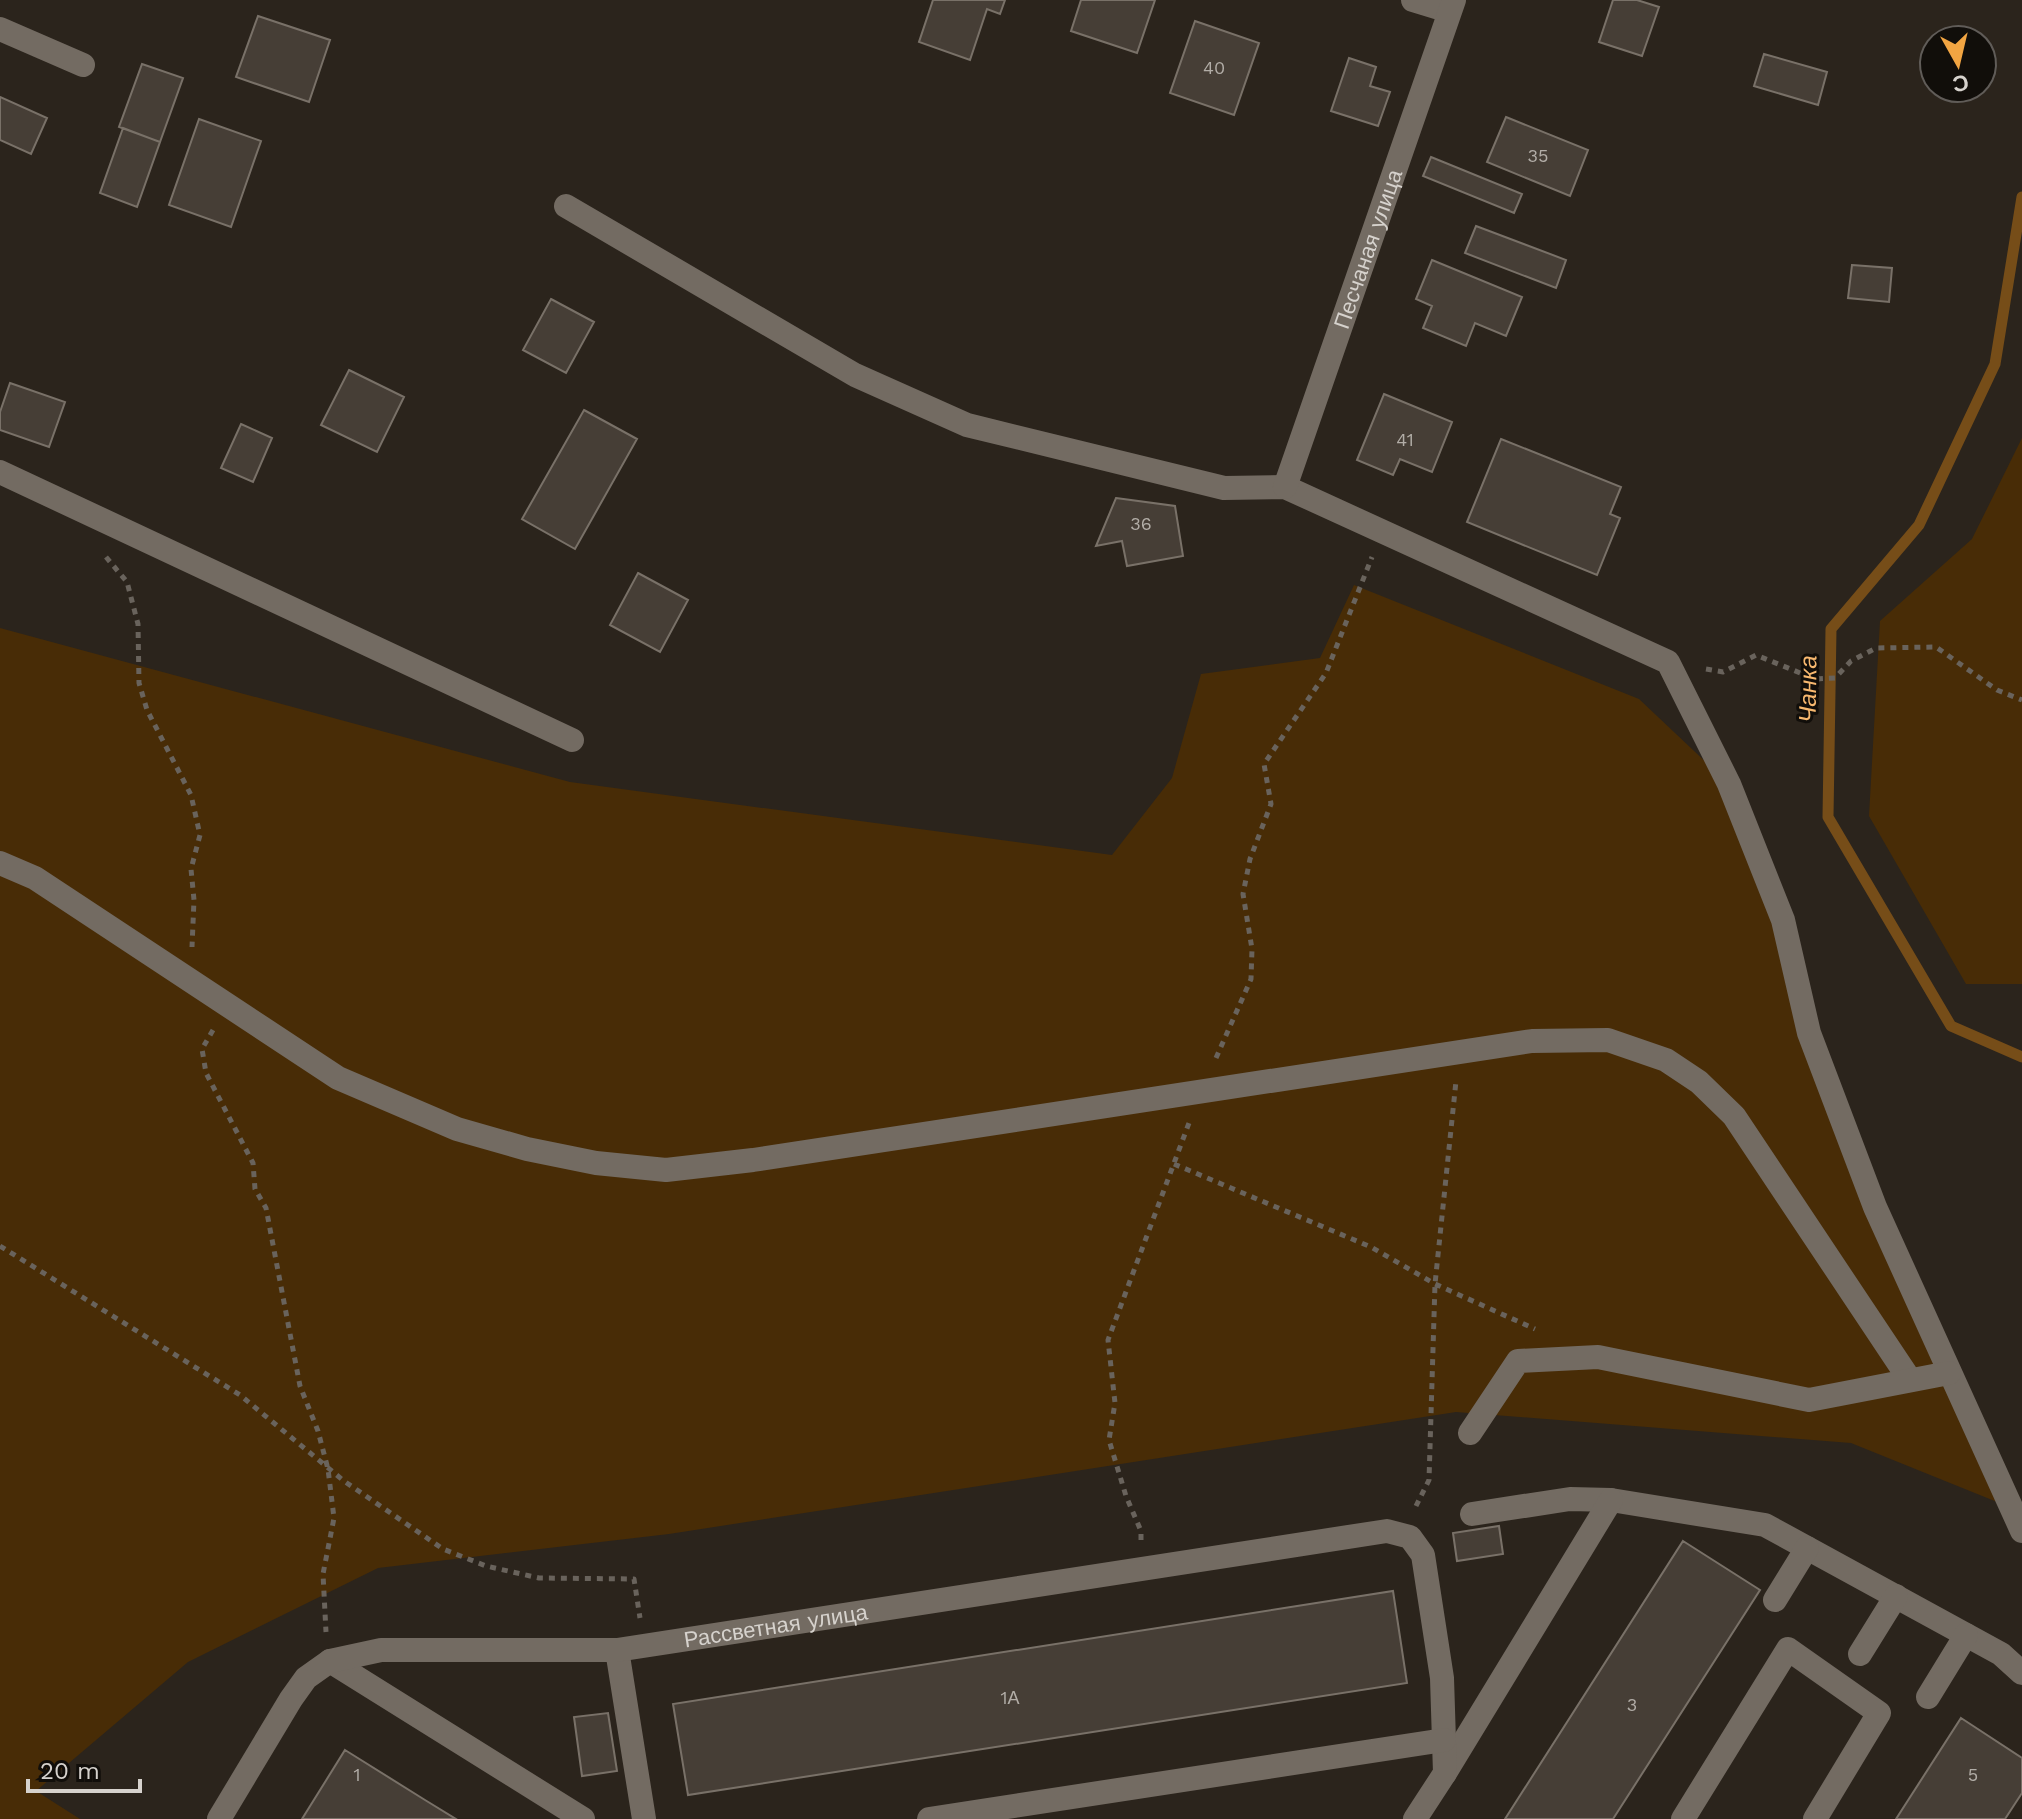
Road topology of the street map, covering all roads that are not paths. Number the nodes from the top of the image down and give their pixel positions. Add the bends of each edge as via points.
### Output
1 (1413, 0) edge
2 (1452, 6) edge
3 (0, 29) edge
4 (83, 65) dead end
5 (566, 206) dead end
6 (0, 472) edge
7 (1285, 487) junction
8 (572, 740) dead end
9 (0, 863) edge
10 (1949, 1373) junction
11 (1910, 1380) junction
12 (1470, 1433) dead end
13 (1611, 1500) junction
14 (1472, 1514) dead end
15 (2022, 1531) edge
16 (1807, 1548) junction
17 (1896, 1596) junction
18 (1775, 1600) dead end
19 (1966, 1635) junction
20 (617, 1650) junction
21 (1860, 1654) dead end
22 (330, 1661) junction
23 (2022, 1673) edge
24 (1928, 1697) dead end
25 (1444, 1740) junction
26 (1445, 1773) junction
27 (219, 1819) edge
28 (583, 1819) edge
29 (644, 1819) edge
30 (929, 1819) edge
31 (1415, 1819) edge
32 (1683, 1819) edge
33 (1815, 1819) edge

1 - 2 street
2 - 7 street, Песчаная улица
3 - 4 street
5 - 7 street via 855,375 967,425 1224,488
6 - 8 street
7 - 10 street via 1668,662 1751,838 1783,920 1809,1033 1875,1207
9 - 11 street via 35,878 338,1078 457,1129 596,1163 666,1170 753,1160 1532,1041 1608,1040 1666,1060 1734,1116
10 - 11 street
10 - 15 street
11 - 12 street via 1809,1400 1598,1357 1518,1361
13 - 14 street via 1570,1499
13 - 16 street via 1765,1525
13 - 26 street
16 - 17 street
16 - 18 street
17 - 19 street
17 - 21 street
19 - 23 street
19 - 24 street
20 - 22 street, Рассветная улица via 381,1650
20 - 25 street, Рассветная улица via 1387,1531 1406,1536 1423,1555 1442,1678
20 - 29 street
22 - 27 street, Рассветная улица via 306,1678 291,1699
22 - 28 street
25 - 26 street
25 - 30 street
26 - 31 street
32 - 33 street via 1788,1649 1879,1713

